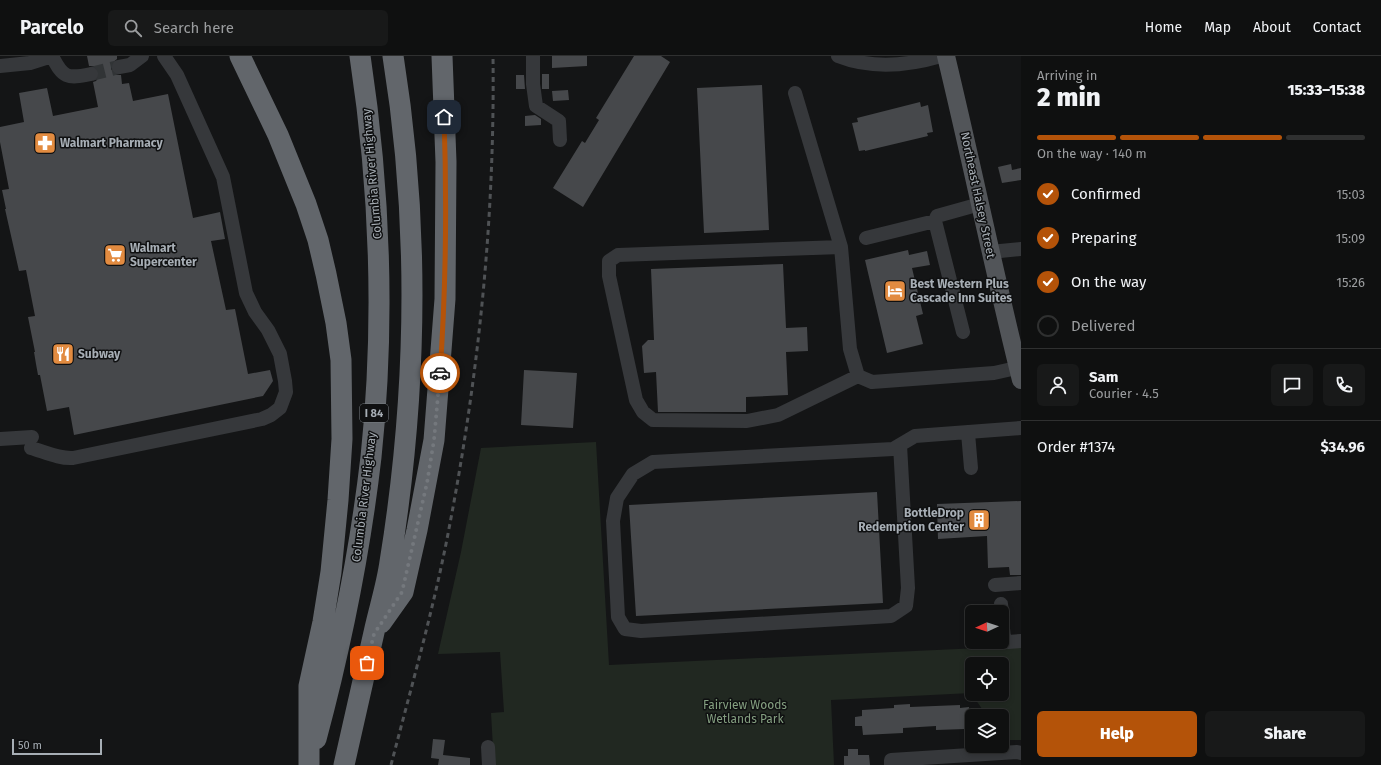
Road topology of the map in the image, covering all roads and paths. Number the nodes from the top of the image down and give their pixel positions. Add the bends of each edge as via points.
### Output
1 (52, 56) edge
2 (142, 56) edge
3 (164, 56) edge
4 (240, 56) edge
5 (360, 56) edge
6 (394, 56) edge
7 (442, 56) edge
8 (533, 56) edge
9 (838, 56) edge
10 (941, 56) edge
11 (946, 56) edge
12 (0, 66) edge
13 (119, 67) tunnel mouth
14 (91, 74) tunnel mouth
15 (795, 93) dead end
16 (560, 140) dead end
17 (980, 204) junction
18 (935, 221) junction
19 (866, 238) dead end
20 (840, 247) junction
21 (1021, 249) edge
22 (990, 252) junction
23 (963, 332) dead end
24 (1020, 372) edge
25 (858, 376) junction
26 (1021, 428) edge
27 (968, 433) junction
28 (0, 439) edge
29 (900, 445) junction
30 (971, 468) dead end
31 (1021, 583) edge
32 (995, 585) dead end
33 (374, 634) junction
34 (1021, 641) edge
35 (1009, 642) edge
36 (488, 747) dead end
37 (1021, 753) edge
38 (309, 765) edge
39 (344, 765) edge
40 (489, 765) edge
41 (891, 765) edge

1 - 12 street via 30,63
1 - 14 street via 62,73 68,76
2 - 13 street via 130,65
3 - 28 street via 177,75 223,177 246,293 280,354 286,392 280,408 262,419 66,459 46,452 32,443
4 - 38 highway via 278,135 318,240 336,323 341,360 342,439 338,500 331,572 309,686
5 - 38 highway, Columbia River Highway / I 84 via 376,206 379,299 375,405 366,495 352,581
6 - 33 highway via 409,199 411,364 400,492 390,563
7 - 33 highway via 446,162 445,299 434,440 423,503 402,592
8 - 16 street via 536,106 559,121
9 - 10 street via 850,61 883,65 922,62
11 - 17 main road, Northeast Halsey Street
15 - 20 street
17 - 18 street via 938,216
17 - 22 main road, Northeast Halsey Street
18 - 19 street
18 - 23 street
20 - 25 street via 850,349
20 - 25 street via 618,255 609,261 609,276 636,400 642,412 653,420 747,421 778,415
21 - 22 street
22 - 24 main road, Northeast Halsey Street
24 - 25 street via 872,382
26 - 27 street
27 - 29 street via 915,436
27 - 30 street
29 - 29 street via 893,449 653,462 633,474 617,498 613,521 618,617 625,629 641,631 891,616 906,606 908,588
31 - 32 street
33 - 39 highway
34 - 35 street
36 - 40 street
37 - 41 street via 891,760

